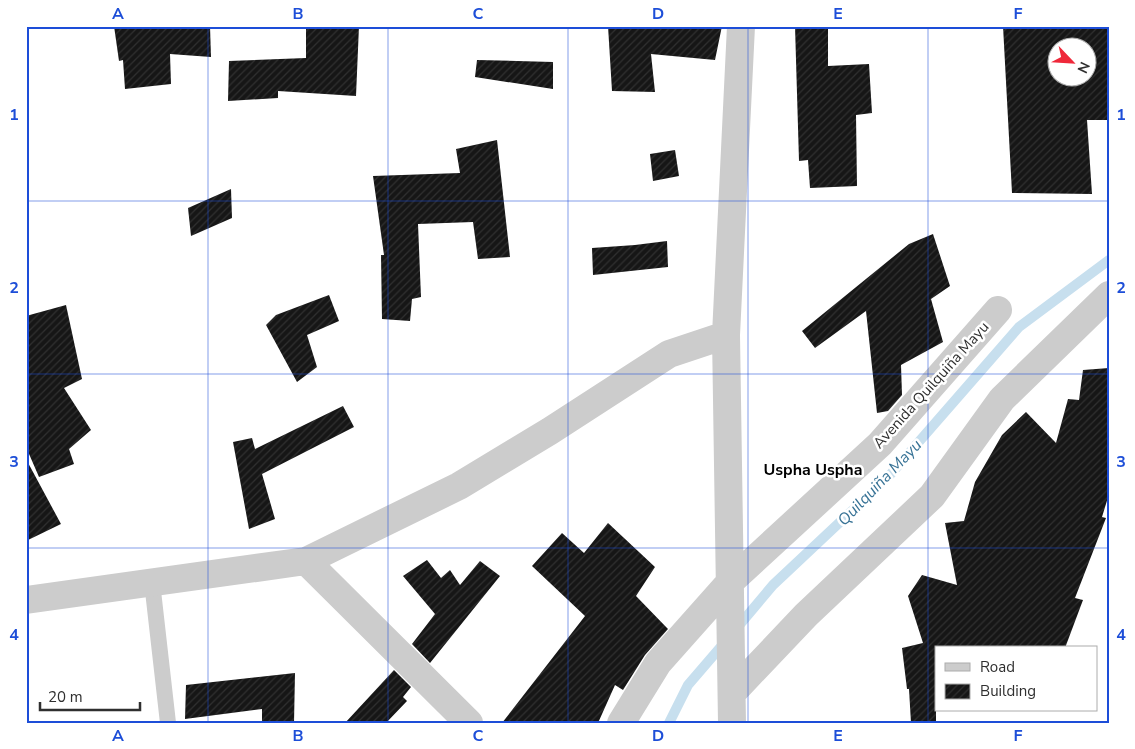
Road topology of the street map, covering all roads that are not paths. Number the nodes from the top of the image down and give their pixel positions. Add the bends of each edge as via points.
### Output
1 (741, 26) edge
2 (1109, 295) edge
3 (998, 310) dead end
4 (726, 335) junction
5 (306, 561) junction
6 (152, 582) junction
7 (730, 582) junction
8 (26, 600) edge
9 (732, 693) junction
10 (168, 723) edge
11 (469, 723) edge
12 (621, 723) edge
13 (732, 723) edge

1 - 4 street
2 - 9 street via 1002,398 932,496 806,615
3 - 7 street, Avenida Quilquiña Mayu via 880,444
4 - 5 street via 669,354 459,486
4 - 7 street
5 - 6 street
5 - 11 street
6 - 8 street
6 - 10 lane
7 - 9 street
7 - 12 street, Avenida Quilquiña Mayu via 658,662
9 - 13 street

